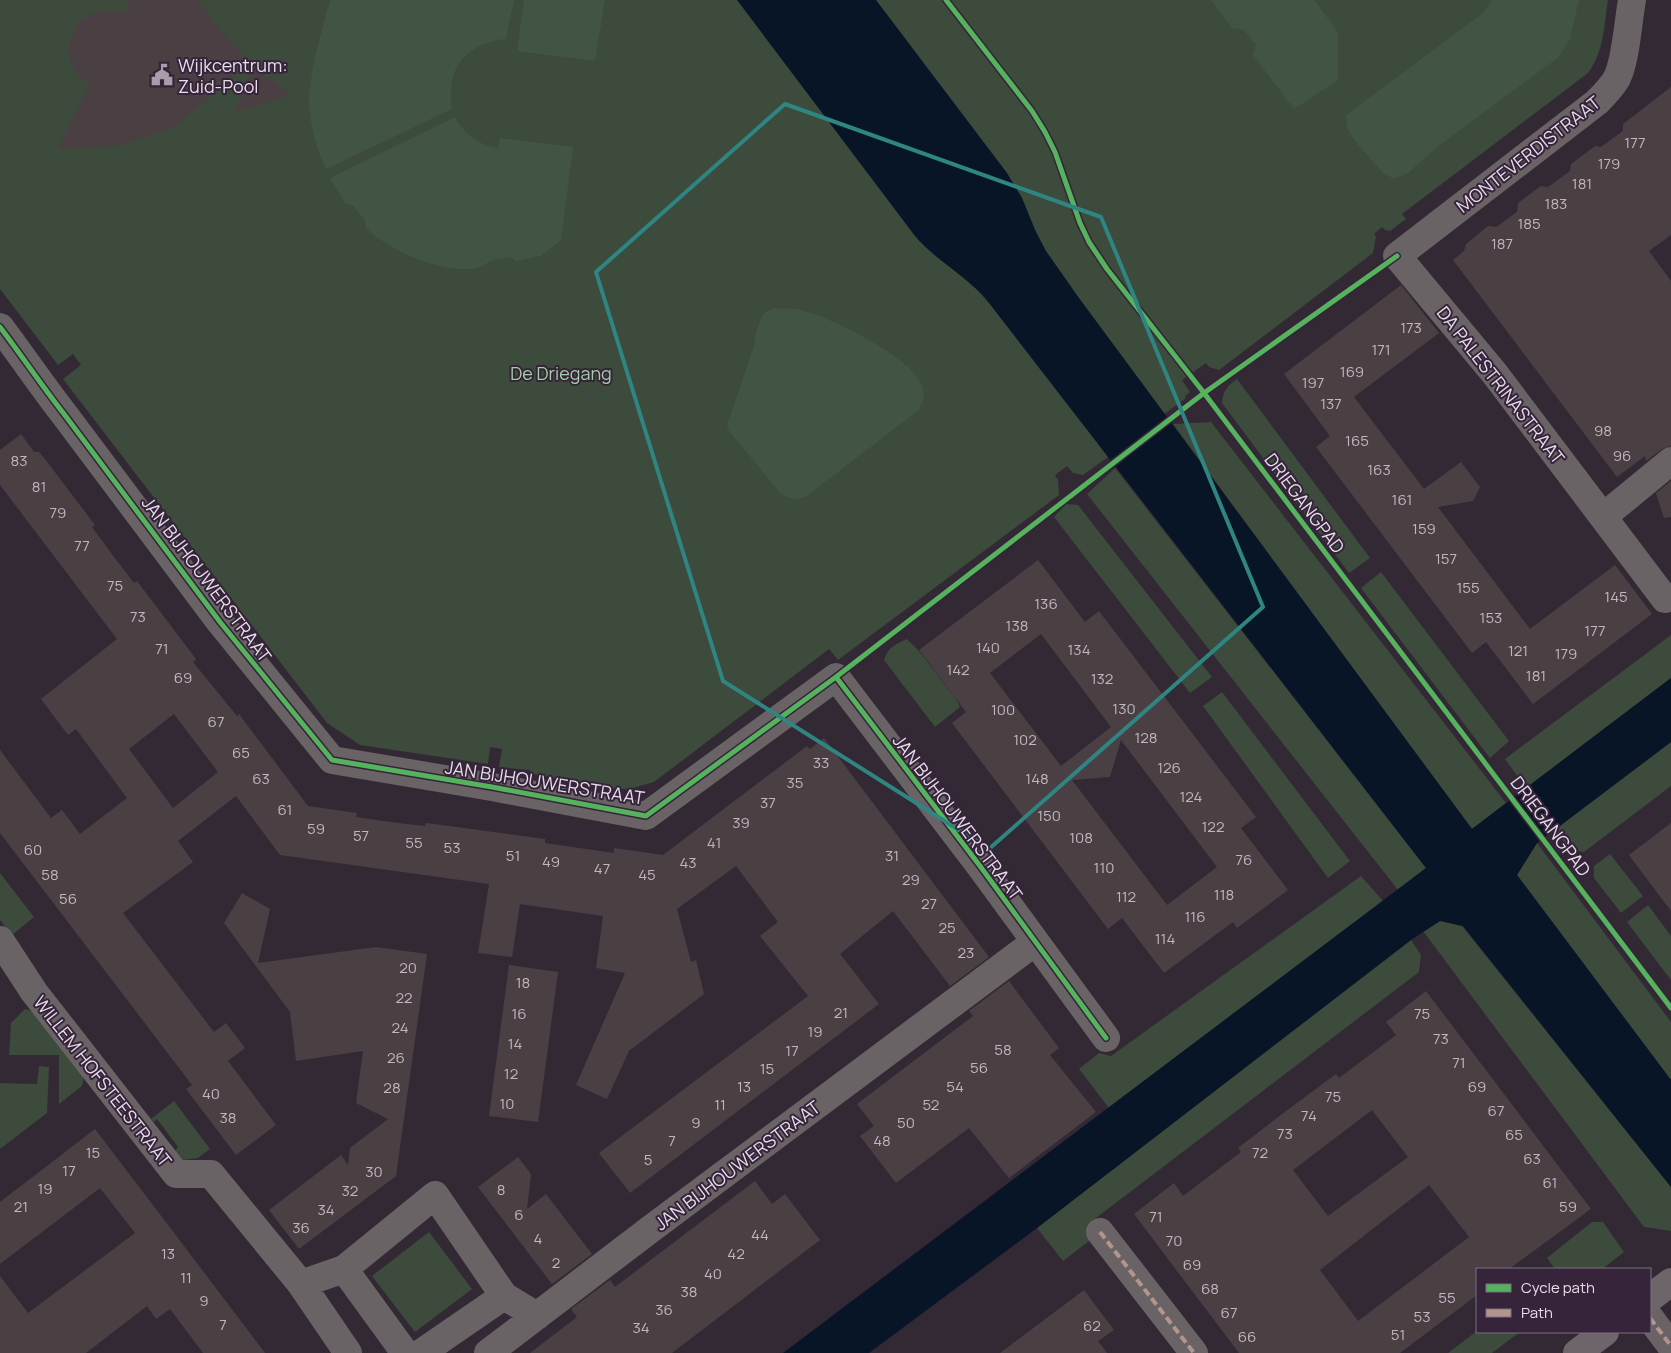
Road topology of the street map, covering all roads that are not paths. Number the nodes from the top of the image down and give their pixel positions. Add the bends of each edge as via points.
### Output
1 (1632, 0) edge
2 (1397, 256) joint
3 (0, 328) edge
4 (1671, 461) edge
5 (1604, 516) junction
6 (1664, 599) dead end
7 (0, 940) edge
8 (1035, 942) junction
9 (1106, 1038) dead end
10 (1100, 1232) dead end
11 (344, 1269) junction
12 (1671, 1282) edge
13 (301, 1284) junction
14 (504, 1296) junction
15 (1651, 1297) edge
16 (537, 1316) junction
17 (1651, 1319) edge
18 (1604, 1333) edge
19 (1671, 1346) edge
20 (348, 1353) edge
21 (405, 1353) edge
22 (421, 1353) edge
23 (488, 1353) edge
24 (1194, 1353) edge
25 (1577, 1353) edge

1 - 2 street, MONTEVERDISTRAAT via 1617,78 1597,102
2 - 5 street, DA PALESTRINASTRAAT via 1495,374
3 - 8 street, JAN BIJHOUWERSTRAAT via 220,622 332,760 646,816 836,677
4 - 5 street
5 - 6 street, DA PALESTRINASTRAAT
7 - 13 street, WILLEM HOFSTEESTRAAT via 34,992 176,1174 211,1174
8 - 9 street, JAN BIJHOUWERSTRAAT
8 - 16 street, JAN BIJHOUWERSTRAAT
10 - 24 street
11 - 13 street
11 - 14 street via 435,1195
11 - 21 street
12 - 15 street
13 - 20 street, WILLEM HOFSTEESTRAAT
14 - 16 street
14 - 22 street
16 - 23 street, JAN BIJHOUWERSTRAAT
17 - 19 street
18 - 25 street

